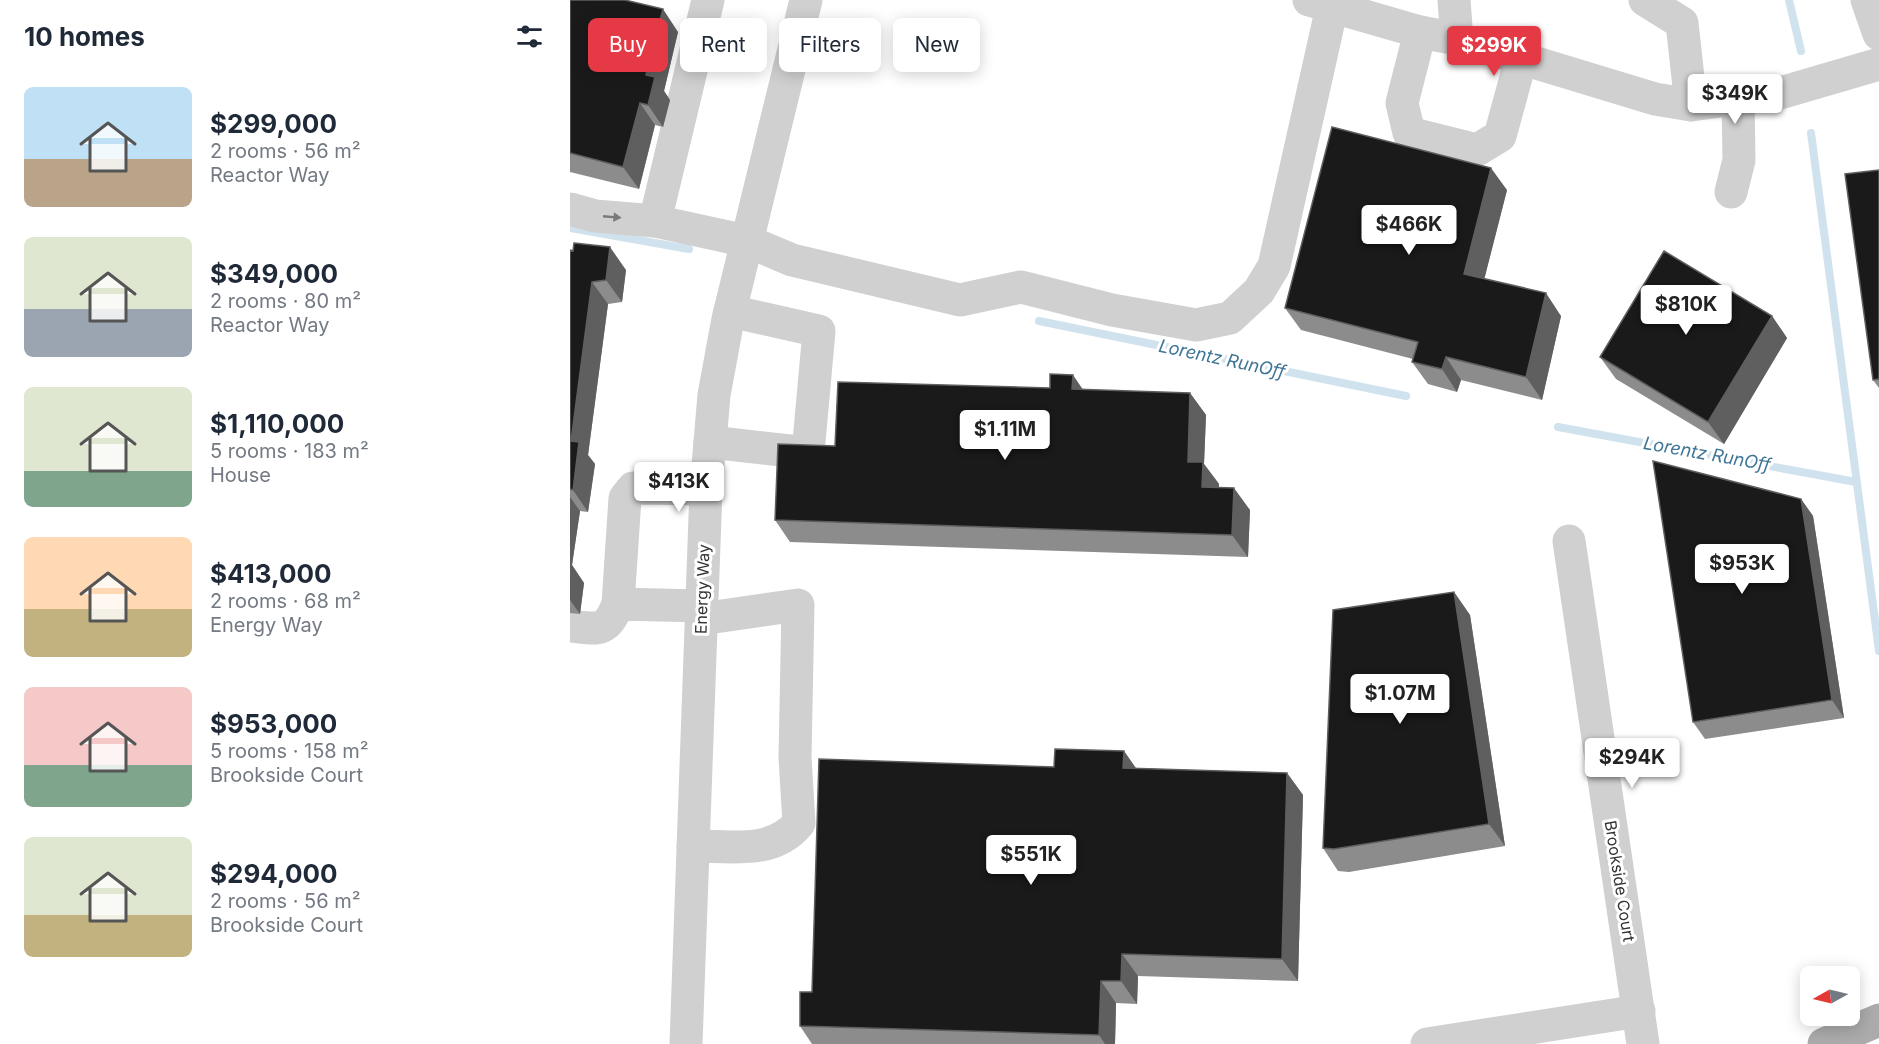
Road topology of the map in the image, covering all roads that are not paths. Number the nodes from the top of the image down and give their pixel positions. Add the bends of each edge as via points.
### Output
1 (708, 0) edge
2 (1454, 0) edge
3 (1645, 0) edge
4 (1867, 0) edge
5 (796, 2) edge
6 (1320, 4) edge
7 (1688, 11) edge
8 (1420, 32) junction
9 (1879, 34) edge
10 (1457, 39) junction
11 (1521, 58) junction
12 (1879, 64) edge
13 (1738, 99) junction
14 (1691, 105) junction
15 (1731, 192) dead end
16 (570, 209) edge
17 (655, 221) junction
18 (747, 241) junction
19 (730, 311) junction
20 (710, 442) junction
21 (706, 489) junction
22 (1569, 541) dead end
23 (618, 604) junction
24 (701, 613) junction
25 (570, 626) edge
26 (693, 846) junction
27 (1639, 1011) junction
28 (1879, 1020) edge
29 (686, 1044) edge
30 (1427, 1044) edge
31 (1643, 1044) edge
32 (1824, 1044) edge

1 - 17 street
2 - 10 street
3 - 7 street
4 - 9 street
5 - 18 street, Energy Way
6 - 8 street
6 - 18 street via 1274,266 1259,291 1230,318 1196,325 1112,310 1021,287 960,300 792,260
7 - 14 street
8 - 10 street
8 - 11 street via 1402,103 1409,133 1477,150 1500,136
10 - 11 street
11 - 14 street via 1655,99
12 - 13 street via 1777,94
13 - 14 street
13 - 15 street via 1739,160
16 -> 17 street via 595,216
17 - 18 street
18 - 19 street, Energy Way
19 - 20 street, Energy Way via 714,395
19 - 20 street via 819,331 808,453
20 - 21 street, Energy Way
21 - 23 street via 630,491 625,498
21 - 24 street, Energy Way
22 - 27 street, Brookside Court
23 - 24 street
23 - 25 street via 605,626
24 - 26 street, Energy Way
24 - 26 street via 798,605 795,758 799,824 790,834 766,846
26 - 29 street, Energy Way
27 - 30 street
27 - 31 street, Brookside Court
28 - 32 main road

